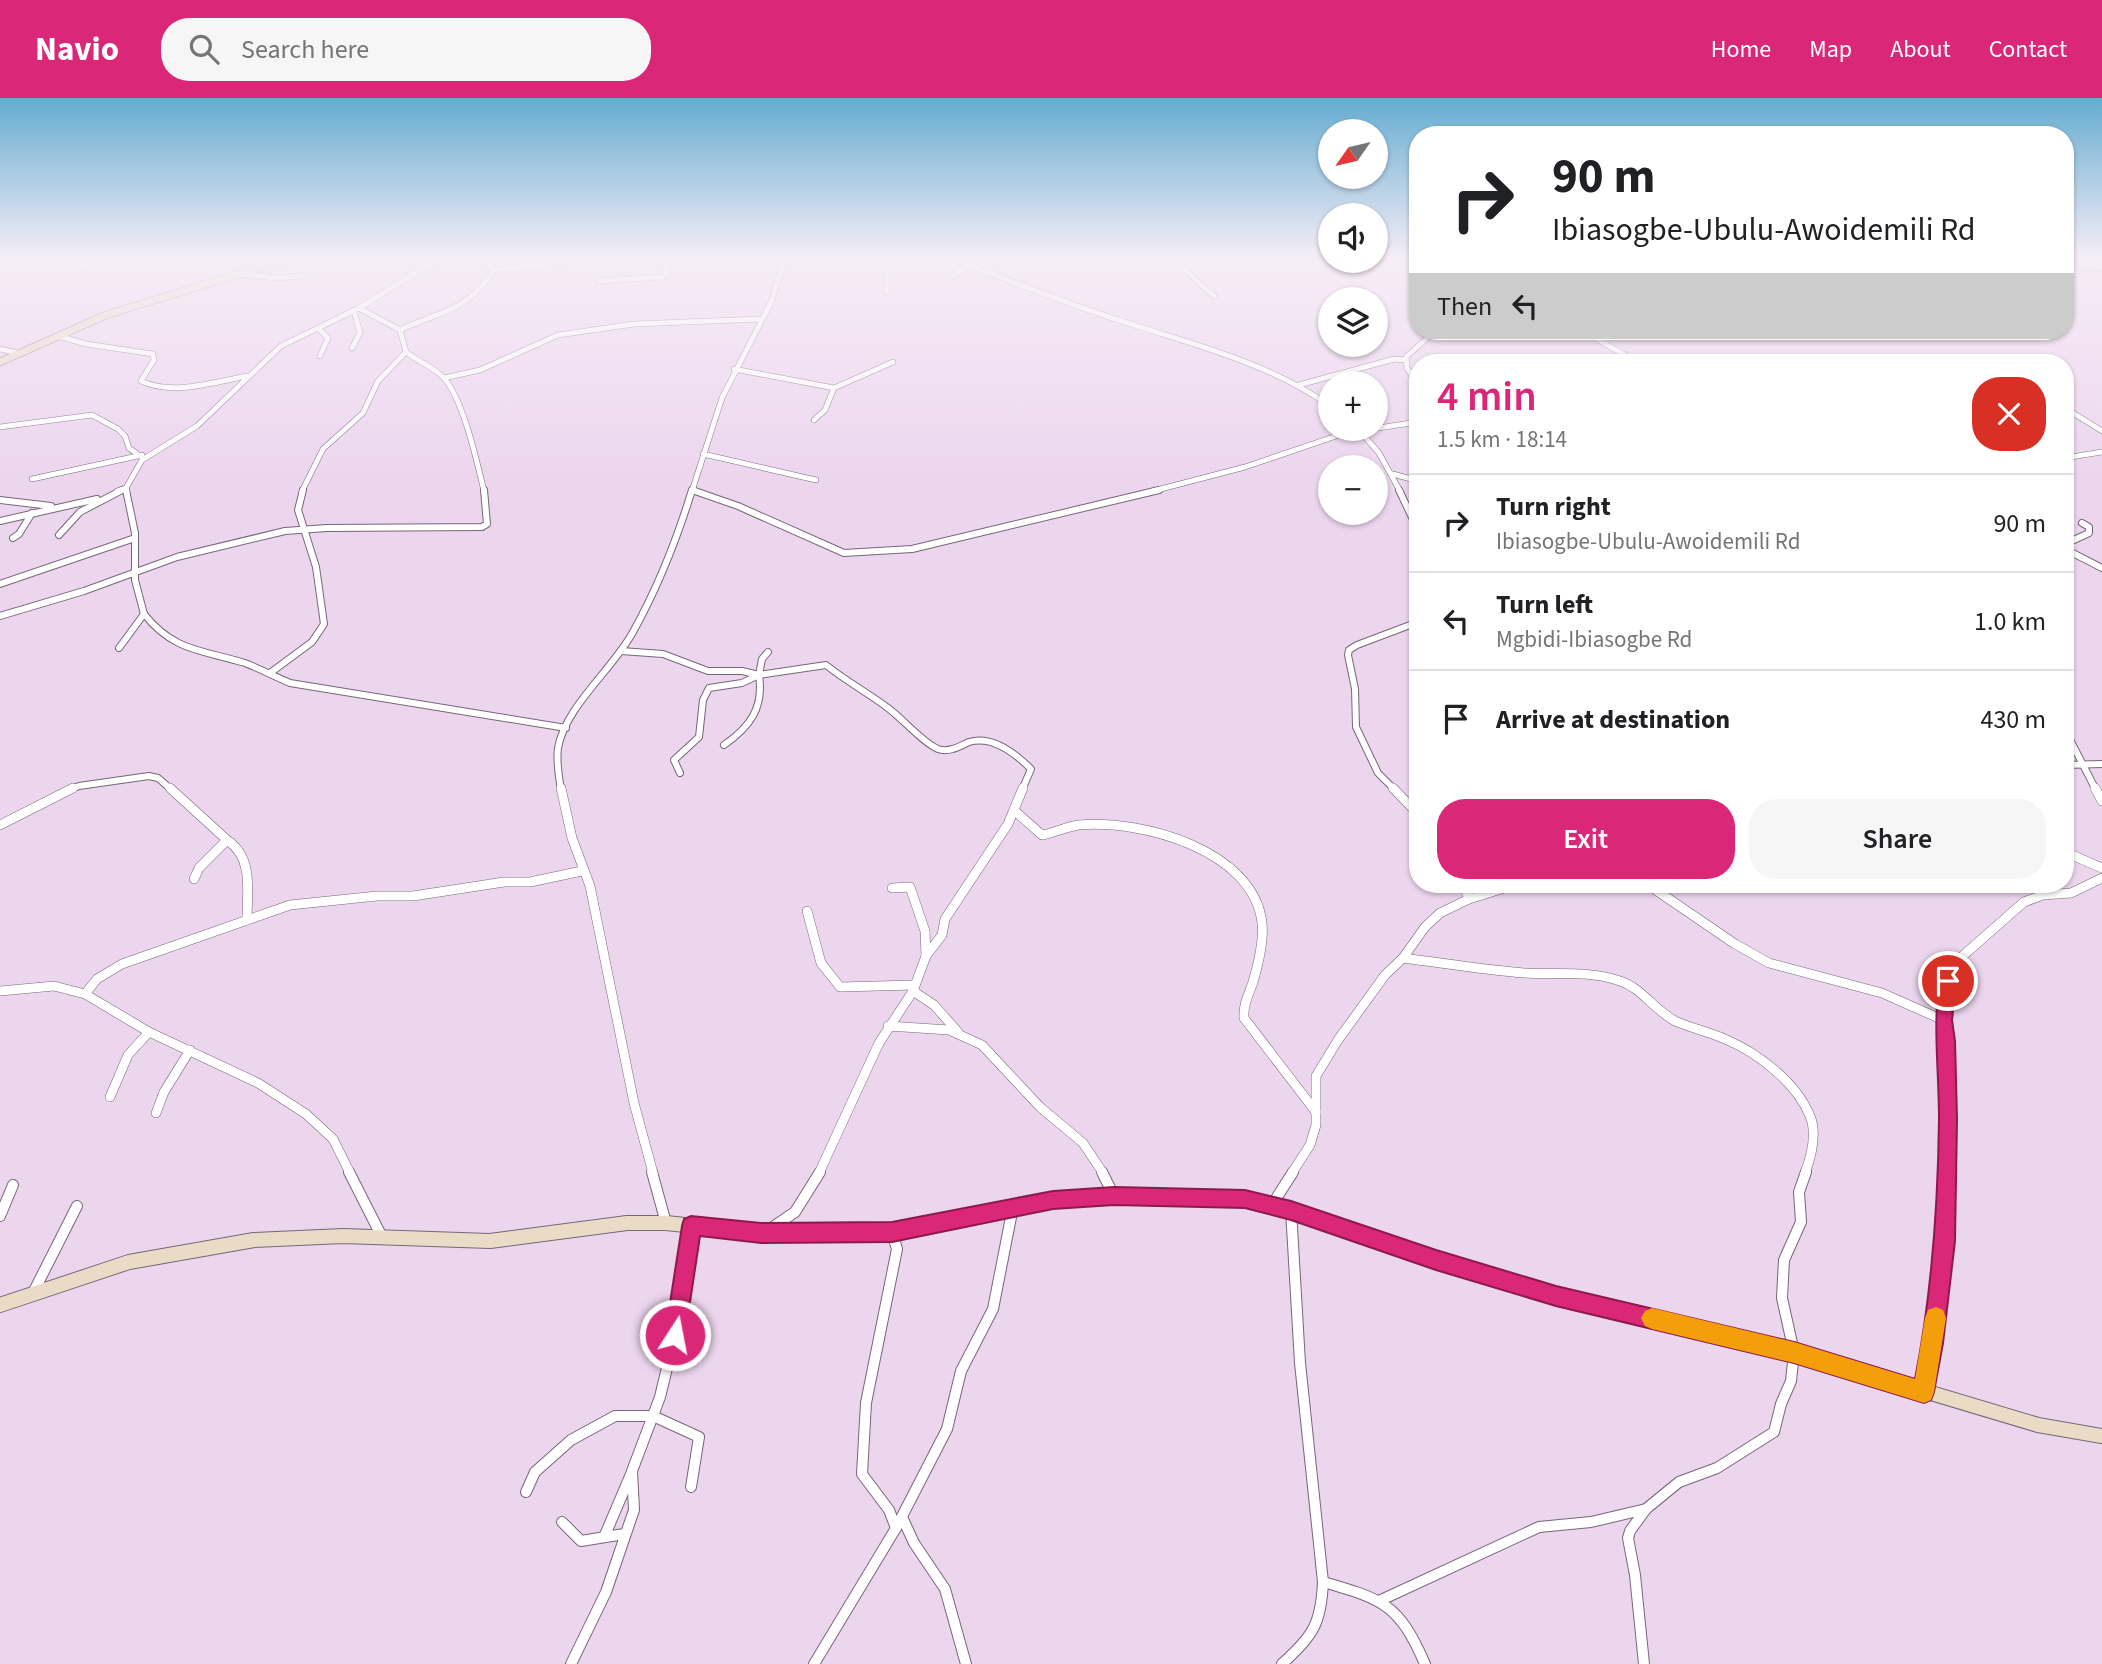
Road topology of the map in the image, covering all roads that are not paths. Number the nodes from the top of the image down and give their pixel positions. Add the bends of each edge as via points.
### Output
1 (68, 331) edge
2 (314, 331) edge
3 (321, 331) edge
4 (360, 331) edge
5 (400, 331) edge
6 (581, 331) edge
7 (755, 331) edge
8 (1151, 331) edge
9 (58, 335) junction
10 (1425, 340) edge
11 (1599, 340) edge
12 (352, 348) dead end
13 (0, 349) edge
14 (406, 352) junction
15 (17, 353) junction
16 (1409, 354) edge
17 (1409, 354) edge
18 (1623, 354) edge
19 (320, 356) dead end
20 (1406, 360) junction
21 (0, 362) edge
22 (893, 362) dead end
23 (734, 369) junction
24 (1409, 371) edge
25 (250, 375) junction
26 (444, 378) junction
27 (1299, 385) junction
28 (834, 388) junction
29 (1318, 398) edge
30 (2074, 414) edge
31 (814, 420) dead end
32 (1409, 423) edge
33 (1388, 426) edge
34 (0, 427) edge
35 (2102, 431) edge
36 (1321, 441) edge
37 (1370, 441) edge
38 (2102, 452) edge
39 (148, 454) junction
40 (704, 454) junction
41 (140, 456) junction
42 (2074, 457) edge
43 (1393, 474) junction
44 (1409, 478) edge
45 (32, 479) dead end
46 (816, 480) dead end
47 (126, 488) junction
48 (692, 490) junction
49 (97, 499) junction
50 (0, 500) edge
51 (64, 508) junction
52 (1409, 510) edge
53 (32, 513) junction
54 (0, 521) edge
55 (2082, 523) dead end
56 (304, 528) junction
57 (58, 534) dead end
58 (13, 538) dead end
59 (135, 538) junction
60 (2074, 542) edge
61 (2074, 552) edge
62 (2102, 568) edge
63 (135, 571) junction
64 (0, 584) edge
65 (144, 614) junction
66 (0, 616) edge
67 (1409, 625) edge
68 (119, 648) dead end
69 (621, 652) junction
70 (768, 652) dead end
71 (270, 673) junction
72 (760, 675) junction
73 (566, 728) junction
74 (724, 745) dead end
75 (2074, 750) edge
76 (2102, 764) edge
77 (2074, 765) edge
78 (2081, 765) junction
79 (680, 773) dead end
80 (2102, 801) edge
81 (1409, 805) edge
82 (1015, 811) junction
83 (0, 825) edge
84 (226, 839) junction
85 (2074, 856) edge
86 (2102, 868) edge
87 (582, 871) junction
88 (2102, 878) edge
89 (194, 879) dead end
90 (892, 888) dead end
91 (2074, 892) edge
92 (1467, 893) edge
93 (1488, 893) edge
94 (1660, 893) edge
95 (2071, 893) edge
96 (2043, 895) joint
97 (1469, 899) junction
98 (807, 911) dead end
99 (247, 920) junction
100 (926, 956) junction
101 (1403, 958) junction
102 (915, 984) junction
103 (0, 991) edge
104 (85, 993) junction
105 (925, 997) junction
106 (1943, 1020) junction
107 (888, 1026) junction
108 (149, 1032) junction
109 (958, 1032) junction
110 (190, 1051) junction
111 (110, 1097) dead end
112 (1316, 1112) junction
113 (156, 1113) dead end
114 (13, 1185) dead end
115 (1114, 1196) junction
116 (1272, 1205) junction
117 (77, 1206) dead end
118 (1013, 1207) junction
119 (1291, 1210) junction
120 (792, 1215) junction
121 (0, 1216) edge
122 (666, 1223) junction
123 (691, 1226) junction
124 (892, 1232) junction
125 (761, 1233) junction
126 (791, 1233) junction
127 (382, 1237) junction
128 (33, 1293) junction
129 (0, 1305) edge
130 (1794, 1352) junction
131 (1924, 1392) junction
132 (653, 1416) junction
133 (2102, 1436) edge
134 (632, 1471) junction
135 (691, 1487) dead end
136 (526, 1492) dead end
137 (1646, 1509) junction
138 (1622, 1515) junction
139 (562, 1522) dead end
140 (899, 1522) junction
141 (1630, 1531) junction
142 (624, 1534) junction
143 (605, 1535) junction
144 (1323, 1582) junction
145 (1381, 1600) junction
146 (571, 1664) edge
147 (814, 1664) edge
148 (966, 1664) edge
149 (1282, 1664) edge
150 (1425, 1664) edge
151 (1644, 1664) edge

1 - 9 street
2 - 25 street via 281,346
3 - 19 street via 328,338
4 - 12 street
5 - 14 street
6 - 26 street via 558,335 480,370
7 - 23 street
8 - 27 street via 1246,362
9 - 15 street
9 - 25 street via 153,354 141,382 152,386 200,385
10 - 17 street
11 - 18 street
13 - 15 street
14 - 26 street
14 - 56 street via 374,386 363,413 318,457 297,505
15 - 21 street
16 - 20 street
20 - 24 street
20 - 27 street via 1394,359
22 - 28 street
23 - 28 street
23 - 40 street
25 - 39 street via 197,426
26 - 56 street via 476,455 487,524 465,528
27 - 29 street
28 - 31 street via 825,410
30 - 35 street
32 - 33 street
34 - 41 street via 92,415 118,429
36 - 48 street via 1245,467 1094,507 912,548 844,552
37 - 43 street
38 - 42 street
39 - 41 street
39 - 47 street
40 - 46 street
40 - 48 street
41 - 45 street
43 - 44 street
43 - 52 street
47 - 49 street
47 - 59 street
48 - 69 street via 676,542
49 - 51 street
49 - 57 street
50 - 51 street
51 - 53 street
53 - 54 street
53 - 58 street
55 - 60 street via 2089,533
56 - 63 street
56 - 71 street via 319,579 324,624 312,642
59 - 63 street
59 - 64 street
61 - 62 street
63 - 65 street
63 - 66 street
65 - 68 street
65 - 71 street via 173,644
67 - 81 street via 1357,645 1348,655 1356,727 1362,742 1378,773
69 - 72 street via 663,654 708,671
69 - 73 street
70 - 72 street
71 - 73 street via 290,682
72 - 74 street via 762,701 744,732
72 - 79 street via 709,688 701,699 700,736 674,760
72 - 82 street via 826,665 916,729 937,750 981,740 1000,746 1031,769
73 - 87 street via 558,745 559,772
75 - 78 street
76 - 78 street
77 - 78 street
78 - 80 street
82 - 100 street
82 - 112 street via 1042,835 1079,825 1112,826 1196,846 1227,863 1260,907 1256,968 1242,1009 1244,1018
83 - 84 street via 79,786 149,776 158,778
84 - 89 street
84 - 99 street via 245,857
85 - 86 street
87 - 99 street via 414,896 290,905
87 - 122 street via 590,886 634,1103
88 - 91 street
90 - 100 street via 910,887 925,931
92 - 97 street
93 - 97 street
94 - 106 street via 1769,963 1882,993
95 - 96 street
96 - 106 street via 2024,902 1958,960 1948,981
97 - 101 street via 1440,913
98 - 102 street via 831,981 840,987
99 - 104 street via 122,964 97,979
100 - 102 street
101 - 112 street via 1385,975 1316,1076
101 - 130 street via 1621,981 1665,1016 1727,1040 1777,1072 1803,1102 1813,1130 1810,1163 1799,1192 1801,1222 1784,1260 1782,1298
102 - 105 street
102 - 105 street
102 - 107 street
103 - 104 street via 54,986
104 - 108 street
105 - 109 street
106 - 131 street via 1948,1119 1945,1241
107 - 109 street
107 - 120 street via 825,1163
108 - 110 street
108 - 111 street via 128,1055
109 - 115 street via 976,1041 1041,1109 1087,1148
110 - 113 street via 164,1091
110 - 127 street via 258,1083 306,1114 333,1139
112 - 116 street via 1310,1144
114 - 121 street
115 - 116 street via 1245,1199
115 - 118 street
116 - 119 street
117 - 128 street
118 - 124 street
118 - 140 street via 993,1309 961,1371 947,1429
119 - 130 street via 1556,1296
119 - 144 street via 1300,1363
120 - 125 street
120 - 126 street
122 - 123 street
122 - 127 street via 627,1223 490,1241
123 - 125 street
123 - 132 street via 680,1314
124 - 126 street
124 - 140 street via 897,1249 866,1403 862,1474
125 - 126 street
127 - 128 street via 254,1240 187,1250 129,1262
128 - 129 street
130 - 131 street
130 - 137 street via 1791,1381 1774,1432 1717,1468 1679,1482
131 - 133 street via 2038,1425
132 - 134 street
132 - 135 street via 699,1437
132 - 136 street via 615,1416 571,1440 535,1472
134 - 142 street via 634,1510
134 - 143 street
137 - 138 street
137 - 141 street
138 - 141 street
138 - 145 street via 1539,1527
139 - 143 street via 581,1541
140 - 147 street
140 - 148 street via 945,1589
141 - 151 street
142 - 143 street
142 - 146 street via 606,1592
144 - 145 street
144 - 149 street via 1317,1630
145 - 150 street via 1400,1614

